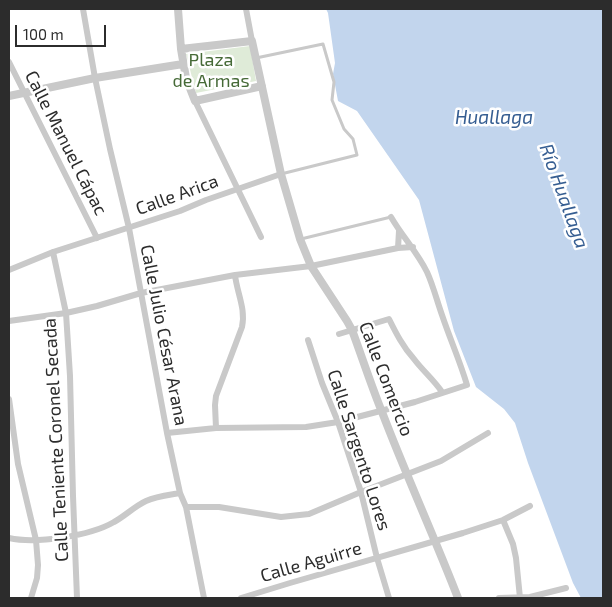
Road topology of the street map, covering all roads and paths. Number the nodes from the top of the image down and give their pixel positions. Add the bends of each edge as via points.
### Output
1 (83, 9) edge
2 (178, 9) edge
3 (246, 9) edge
4 (252, 41) junction
5 (181, 49) junction
6 (256, 58) junction
7 (9, 62) edge
8 (183, 64) junction
9 (95, 78) junction
10 (262, 86) junction
11 (24, 94) junction
12 (9, 96) edge
13 (195, 101) junction
14 (280, 174) junction
15 (239, 189) junction
16 (391, 217) joint
17 (129, 228) junction
18 (399, 231) junction
19 (262, 237) dead end
20 (97, 238) junction
21 (300, 239) junction
22 (412, 247) junction
23 (398, 248) junction
24 (53, 252) junction
25 (311, 266) junction
26 (9, 270) edge
27 (235, 275) junction
28 (141, 293) junction
29 (66, 313) junction
30 (9, 321) edge
31 (352, 330) junction
32 (339, 334) dead end
33 (308, 340) dead end
34 (442, 392) junction
35 (9, 399) edge
36 (381, 411) junction
37 (338, 422) junction
38 (216, 428) junction
39 (167, 433) junction
40 (488, 433) dead end
41 (407, 474) junction
42 (361, 492) junction
43 (180, 493) junction
44 (530, 506) dead end
45 (186, 507) junction
46 (503, 520) junction
47 (75, 535) junction
48 (9, 538) edge
49 (36, 540) junction
50 (436, 541) junction
51 (377, 558) junction
52 (566, 588) dead end
53 (31, 598) edge
54 (77, 598) edge
55 (204, 598) edge
56 (242, 598) edge
57 (389, 598) edge
58 (458, 598) edge
59 (499, 598) edge
60 (520, 598) edge

1 - 9 street, Calle Julio César Arana
2 - 5 street
3 - 4 street
4 - 5 street
4 - 6 street, Calle Comercio
5 - 8 street
6 - 10 street, Calle Comercio
6 - 14 lane, Calle Arica via 323,44 334,82 332,100 344,129 353,139 357,155
7 - 11 street, Calle Manuel Cápac
8 - 9 street
8 - 13 street
9 - 11 street
9 - 17 street, Calle Julio César Arana
10 - 13 street
10 - 14 street, Calle Comercio
11 - 12 street
11 - 20 street, Calle Manuel Cápac
13 - 15 street
14 - 15 street, Calle Arica
14 - 21 street, Calle Comercio
15 - 17 street, Calle Arica
15 - 19 street
16 - 18 street
16 - 21 lane
17 - 20 street, Calle Arica
17 - 28 street, Calle Julio César Arana
18 - 22 street
18 - 23 street
20 - 24 street, Calle Arica
21 - 25 street, Calle Comercio
22 - 23 street
22 - 34 street via 427,272 467,385
23 - 25 street
24 - 26 street, Calle Arica
24 - 29 street, Calle Teniente Coronel Secada
25 - 27 street
25 - 31 street, Calle Comercio
27 - 28 street
27 - 38 street via 244,318 216,396
28 - 29 street
28 - 39 street, Calle Julio César Arana
29 - 30 street
29 - 47 street, Calle Teniente Coronel Secada
31 - 32 street
31 - 34 street via 389,319 403,346
31 - 36 street, Calle Comercio
33 - 37 street, Calle Sargento Lores
34 - 36 street
35 - 49 street via 18,464
36 - 37 street
36 - 41 street, Calle Comercio
37 - 38 street via 306,427
37 - 42 street, Calle Sargento Lores
38 - 39 street
39 - 43 street, Calle Julio César Arana
40 - 41 street via 441,461
41 - 42 street
41 - 50 street, Calle Comercio
42 - 45 street via 309,514 296,516
42 - 51 street, Calle Sargento Lores
43 - 45 street, Calle Julio César Arana
43 - 47 street via 145,501 114,522
44 - 46 street, Calle Aguirre
45 - 55 street, Calle Julio César Arana
46 - 50 street, Calle Aguirre
46 - 60 street via 513,544
47 - 49 street
47 - 54 street, Calle Teniente Coronel Secada
48 - 49 street
49 - 53 street via 37,578
50 - 51 street, Calle Aguirre
50 - 58 street, Calle Comercio
51 - 56 street, Calle Aguirre
51 - 57 street, Calle Sargento Lores
52 - 60 street
59 - 60 street

